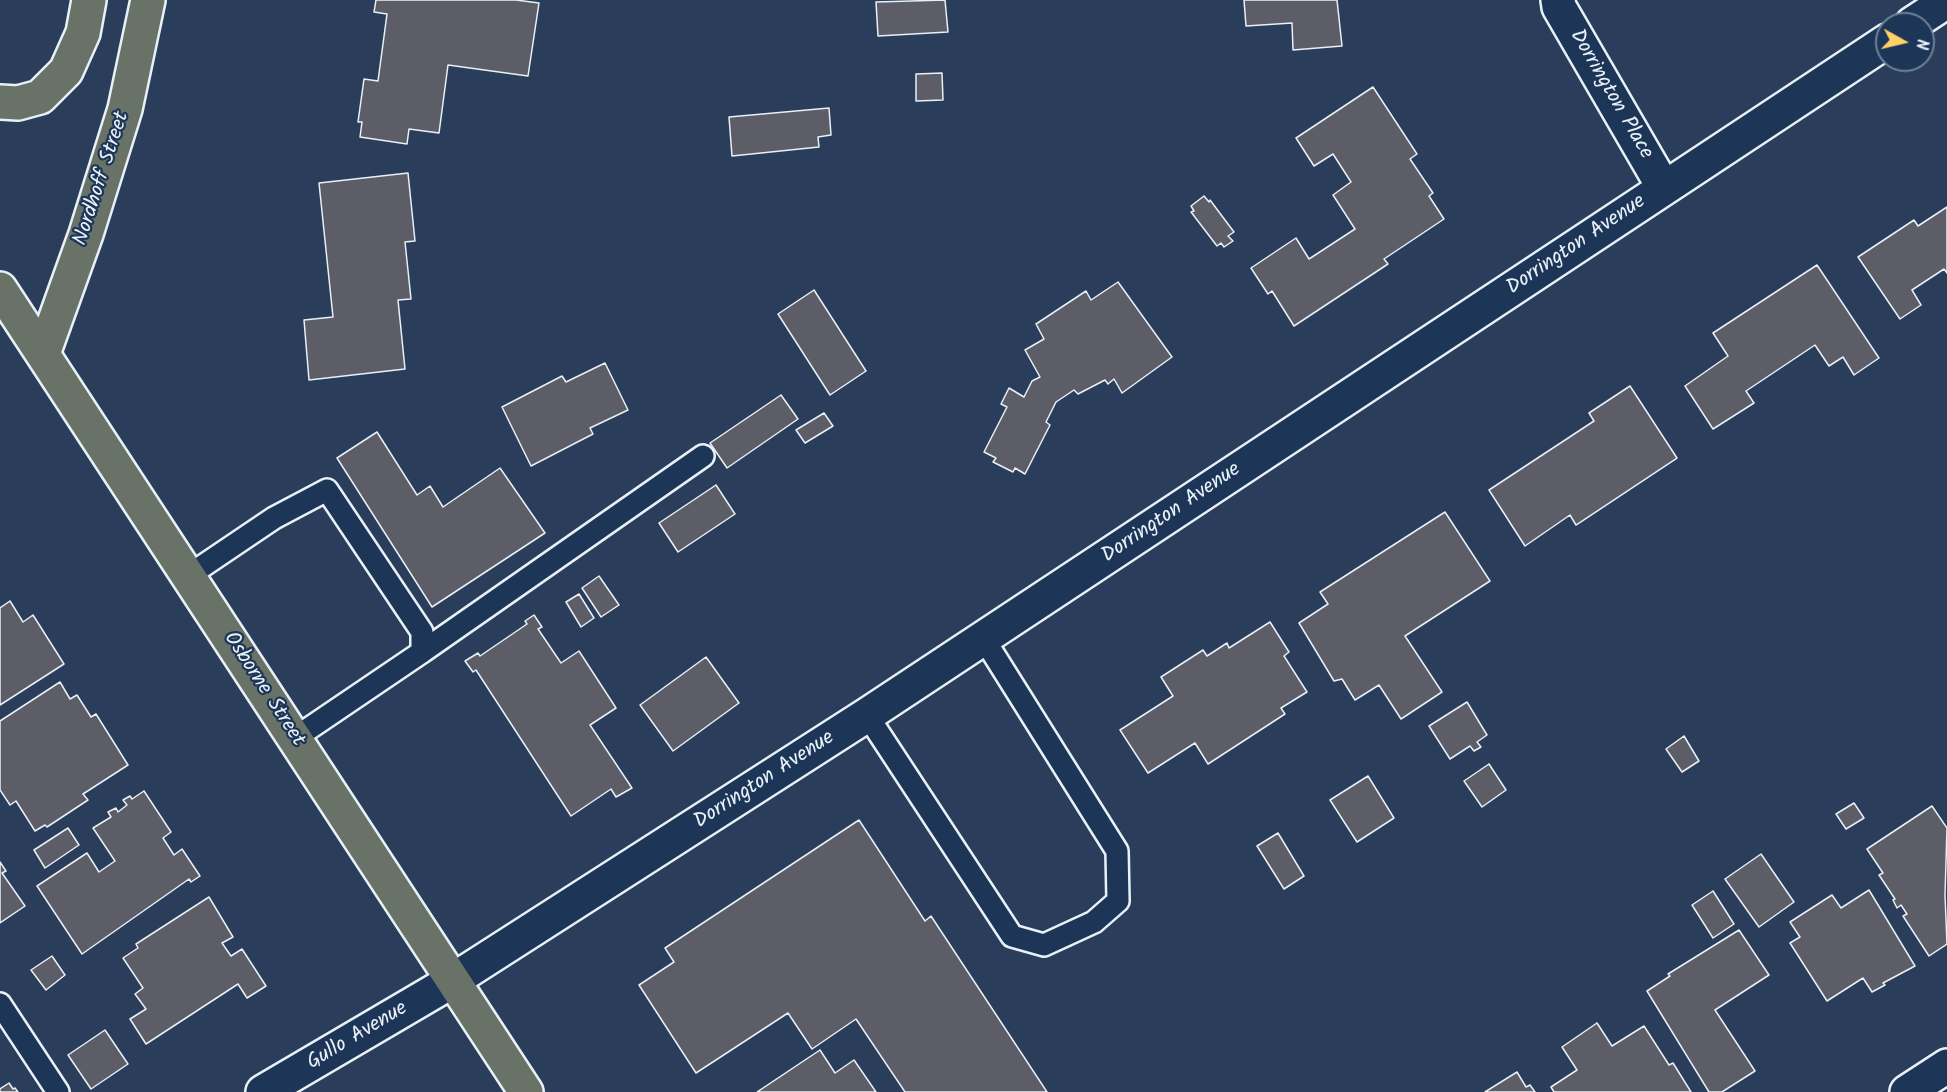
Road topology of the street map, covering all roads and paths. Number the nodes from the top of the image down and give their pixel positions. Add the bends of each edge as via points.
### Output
1 (89, 0) edge
2 (148, 0) edge
3 (1558, 0) edge
4 (1947, 1) edge
5 (1930, 12) edge
6 (1875, 49) edge
7 (0, 102) edge
8 (1664, 188) junction
9 (0, 289) edge
10 (43, 354) junction
11 (703, 456) dead end
12 (188, 576) junction
13 (984, 639) junction
14 (422, 651) junction
15 (867, 715) junction
16 (295, 738) junction
17 (452, 981) junction
18 (0, 1004) edge
19 (1947, 1066) edge
20 (58, 1092) edge
21 (263, 1092) edge
22 (526, 1092) edge
23 (1907, 1092) edge

1 - 7 main road via 83,33 66,70 40,97 18,103
2 - 10 main road, Nordhoff Street via 125,109
3 - 8 street, Dorrington Place
4 - 5 street
6 - 8 street, Dorrington Avenue
8 - 13 street, Dorrington Avenue
9 - 10 main road, Osborne Street
10 - 12 main road, Osborne Street
11 - 14 lane
12 - 14 lane via 274,518 327,490 422,632
12 - 16 main road, Osborne Street
13 - 15 street, Dorrington Avenue
13 - 15 lane via 1117,851 1118,901 1094,922 1044,945 1012,936
14 - 16 lane
15 - 17 street, Dorrington Avenue
16 - 17 main road, Osborne Street
17 - 21 street, Gullo Avenue
17 - 22 main road, Osborne Street
18 - 20 lane
19 - 23 street

